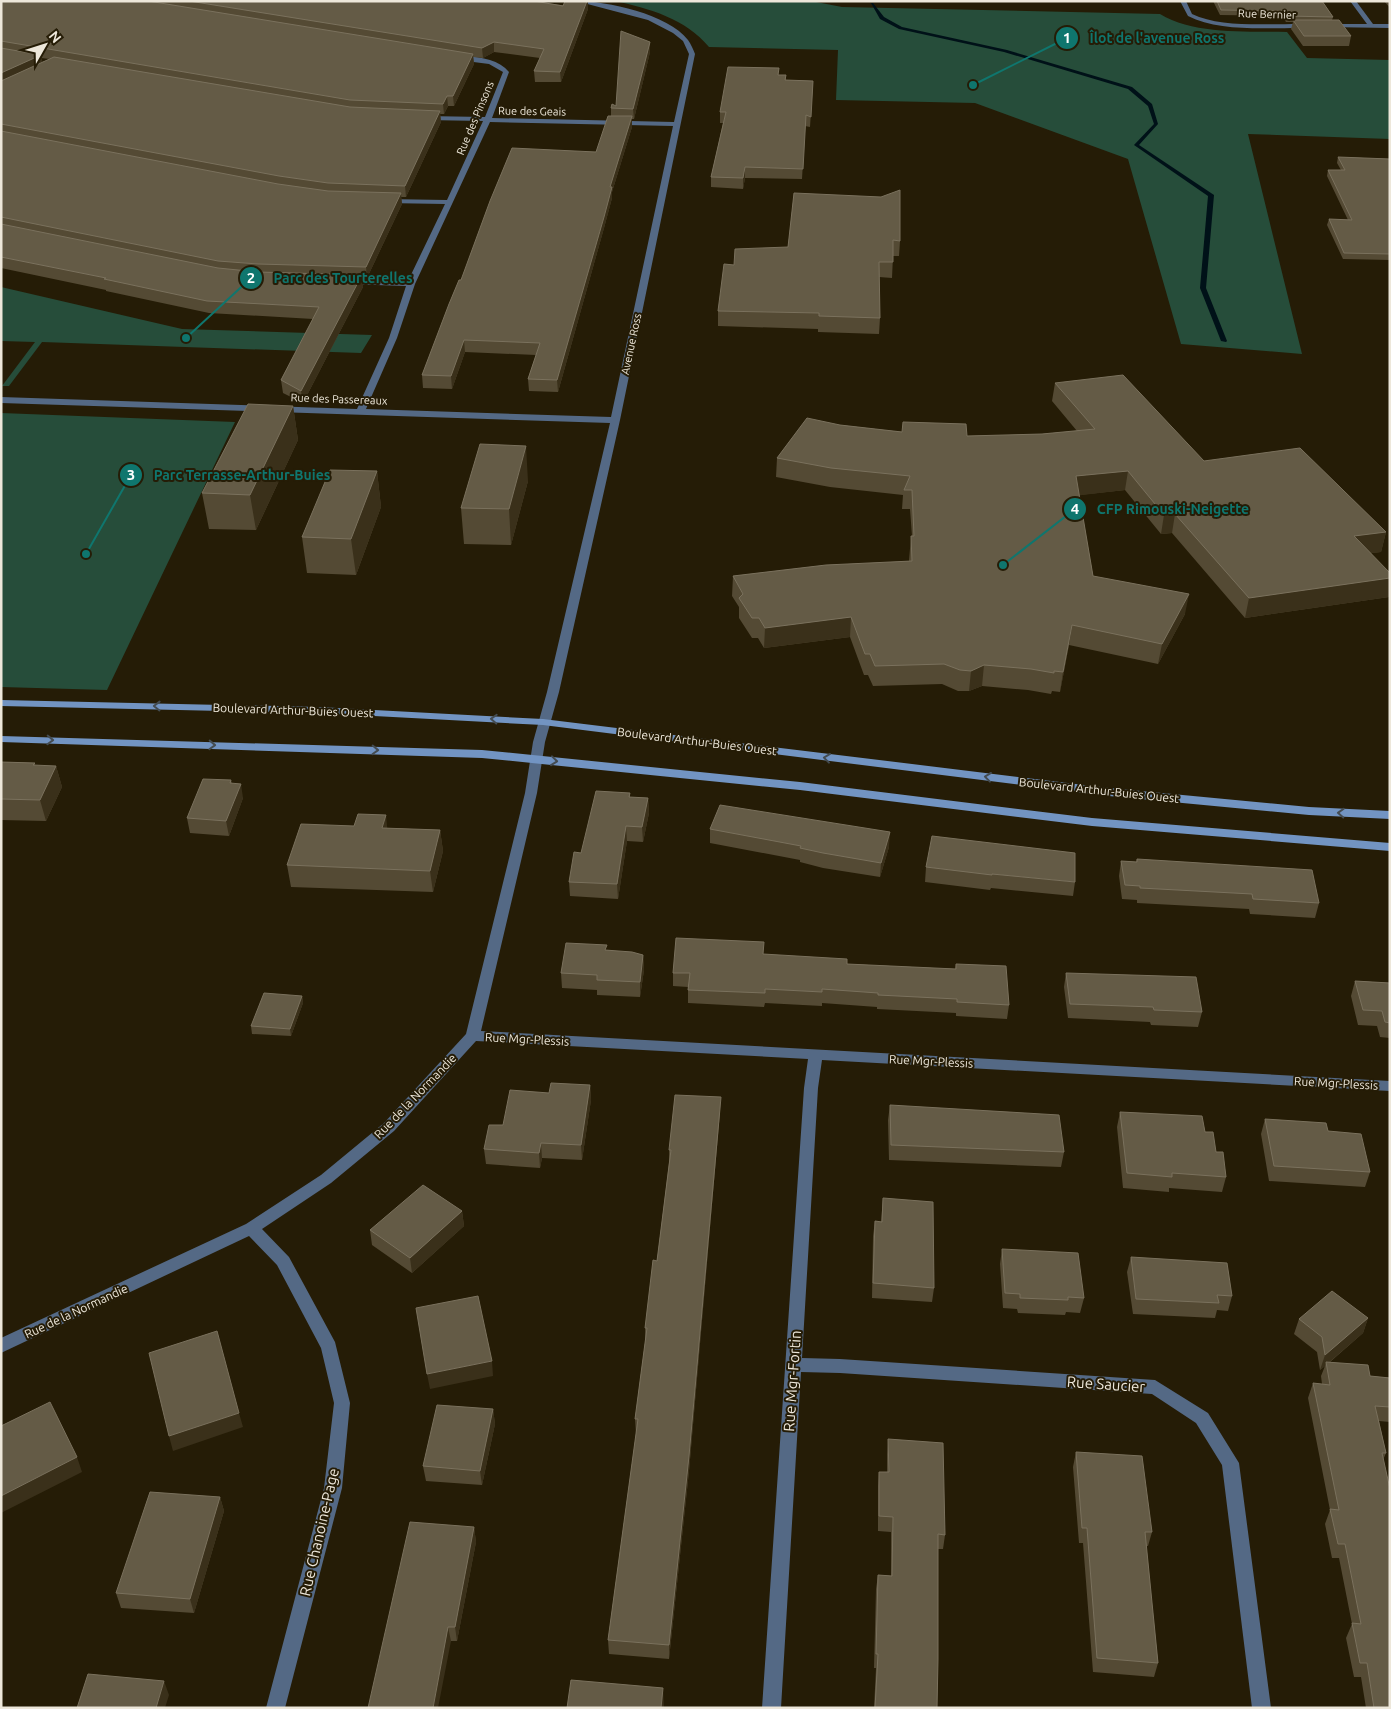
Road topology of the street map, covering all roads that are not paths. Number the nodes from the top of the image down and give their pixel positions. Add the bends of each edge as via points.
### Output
1 (579, 1) edge
2 (1183, 1) edge
3 (1353, 1) edge
4 (1371, 26) junction
5 (1390, 26) edge
6 (454, 57) edge
7 (414, 118) edge
8 (488, 120) junction
9 (677, 124) junction
10 (372, 200) edge
11 (450, 202) junction
12 (335, 282) edge
13 (411, 284) junction
14 (1, 400) edge
15 (362, 411) junction
16 (615, 420) junction
17 (1, 702) edge
18 (543, 722) junction
19 (1, 739) edge
20 (535, 758) junction
21 (1390, 815) edge
22 (1390, 847) edge
23 (473, 1036) junction
24 (816, 1055) junction
25 (1390, 1086) edge
26 (251, 1228) junction
27 (1, 1346) edge
28 (793, 1365) junction
29 (275, 1708) edge
30 (771, 1708) edge
31 (1262, 1708) edge

1 - 9 street, Avenue Ross via 656,21 686,41 692,54
2 - 4 street, Rue Bernier via 1190,14 1215,22
3 - 4 street
4 - 5 street, Rue Bernier
6 - 8 street, Rue des Pinsons via 492,63 502,66 506,72
7 - 8 street, Rue des Geais
8 - 9 street, Rue des Geais
8 - 11 street, Rue des Pinsons
9 - 16 street, Avenue Ross
10 - 11 street
11 - 13 street, Rue des Pinsons
12 - 13 street
13 - 15 street, Rue des Pinsons via 393,338
14 - 15 street, Rue des Passereaux
15 - 16 street, Rue des Passereaux
16 - 18 street, Avenue Ross via 554,692
18 -> 17 street, Boulevard Arthur-Buies Ouest via 318,710
18 - 20 street, Avenue Ross
21 -> 18 street, Boulevard Arthur-Buies Ouest via 1309,811 1109,792
19 -> 20 street via 303,747
20 -> 22 street via 1092,822
20 - 23 street, Rue de la Normandie via 531,793
23 - 24 street, Rue Mgr-Plessis
23 - 26 street, Rue de la Normandie via 389,1127 326,1179
24 - 25 street, Rue Mgr-Plessis
24 - 28 street, Rue Mgr-Fortin via 811,1088
26 - 27 street, Rue de la Normandie
26 - 29 street, Rue Chanoine-Page via 284,1261 329,1347 342,1403 332,1488
28 - 30 street, Rue Mgr-Fortin
28 - 31 street, Rue Saucier via 1155,1387 1202,1418 1230,1463

